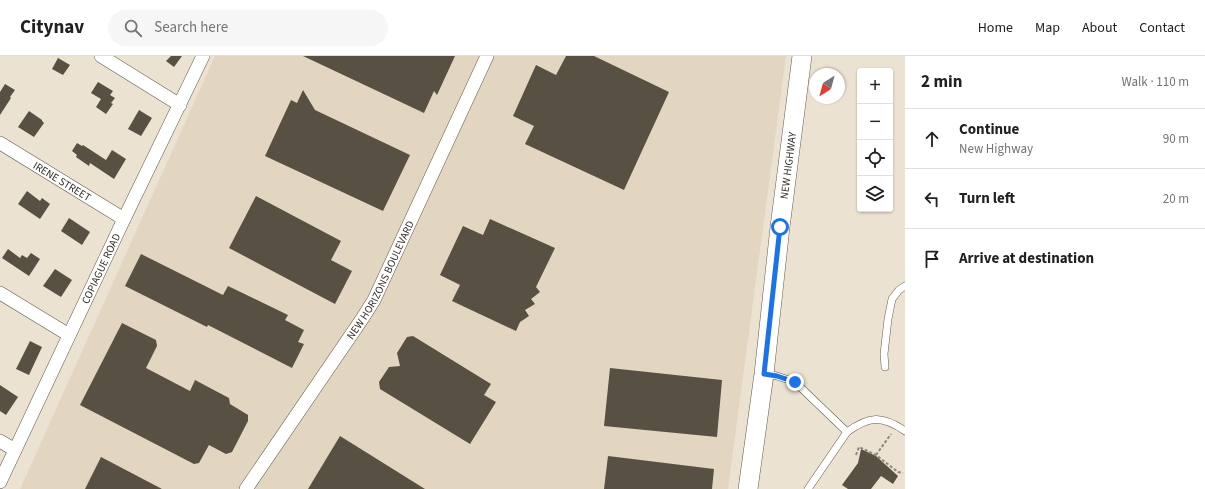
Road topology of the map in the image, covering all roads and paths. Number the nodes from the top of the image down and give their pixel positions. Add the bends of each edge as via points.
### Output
1 (100, 56) edge
2 (203, 56) edge
3 (487, 56) edge
4 (802, 56) edge
5 (180, 105) junction
6 (0, 143) edge
7 (124, 220) junction
8 (905, 286) edge
9 (0, 293) edge
10 (69, 335) junction
11 (886, 367) dead end
12 (764, 374) junction
13 (905, 431) edge
14 (847, 432) junction
15 (891, 434) dead end
16 (0, 441) edge
17 (15, 450) junction
18 (856, 455) dead end
19 (876, 455) junction
20 (902, 473) dead end
21 (0, 482) edge
22 (246, 489) edge
23 (748, 489) edge
24 (808, 489) edge

1 - 5 street
2 - 5 street, COPIAGUE ROAD
3 - 22 street, NEW HORIZONS BOULEVARD via 374,300
4 - 12 main road, NEW HIGHWAY
5 - 7 street, COPIAGUE ROAD
6 - 7 street, IRENE STREET
7 - 10 street, COPIAGUE ROAD
8 - 11 lane via 892,299 884,354
9 - 10 street
10 - 17 street, COPIAGUE ROAD
12 - 14 lane via 795,382
12 - 23 main road, NEW HIGHWAY
13 - 14 lane via 886,421 873,419
14 - 24 lane
15 - 19 path
16 - 17 street
17 - 21 street, COPIAGUE ROAD
18 - 19 path via 859,447
19 - 20 path

